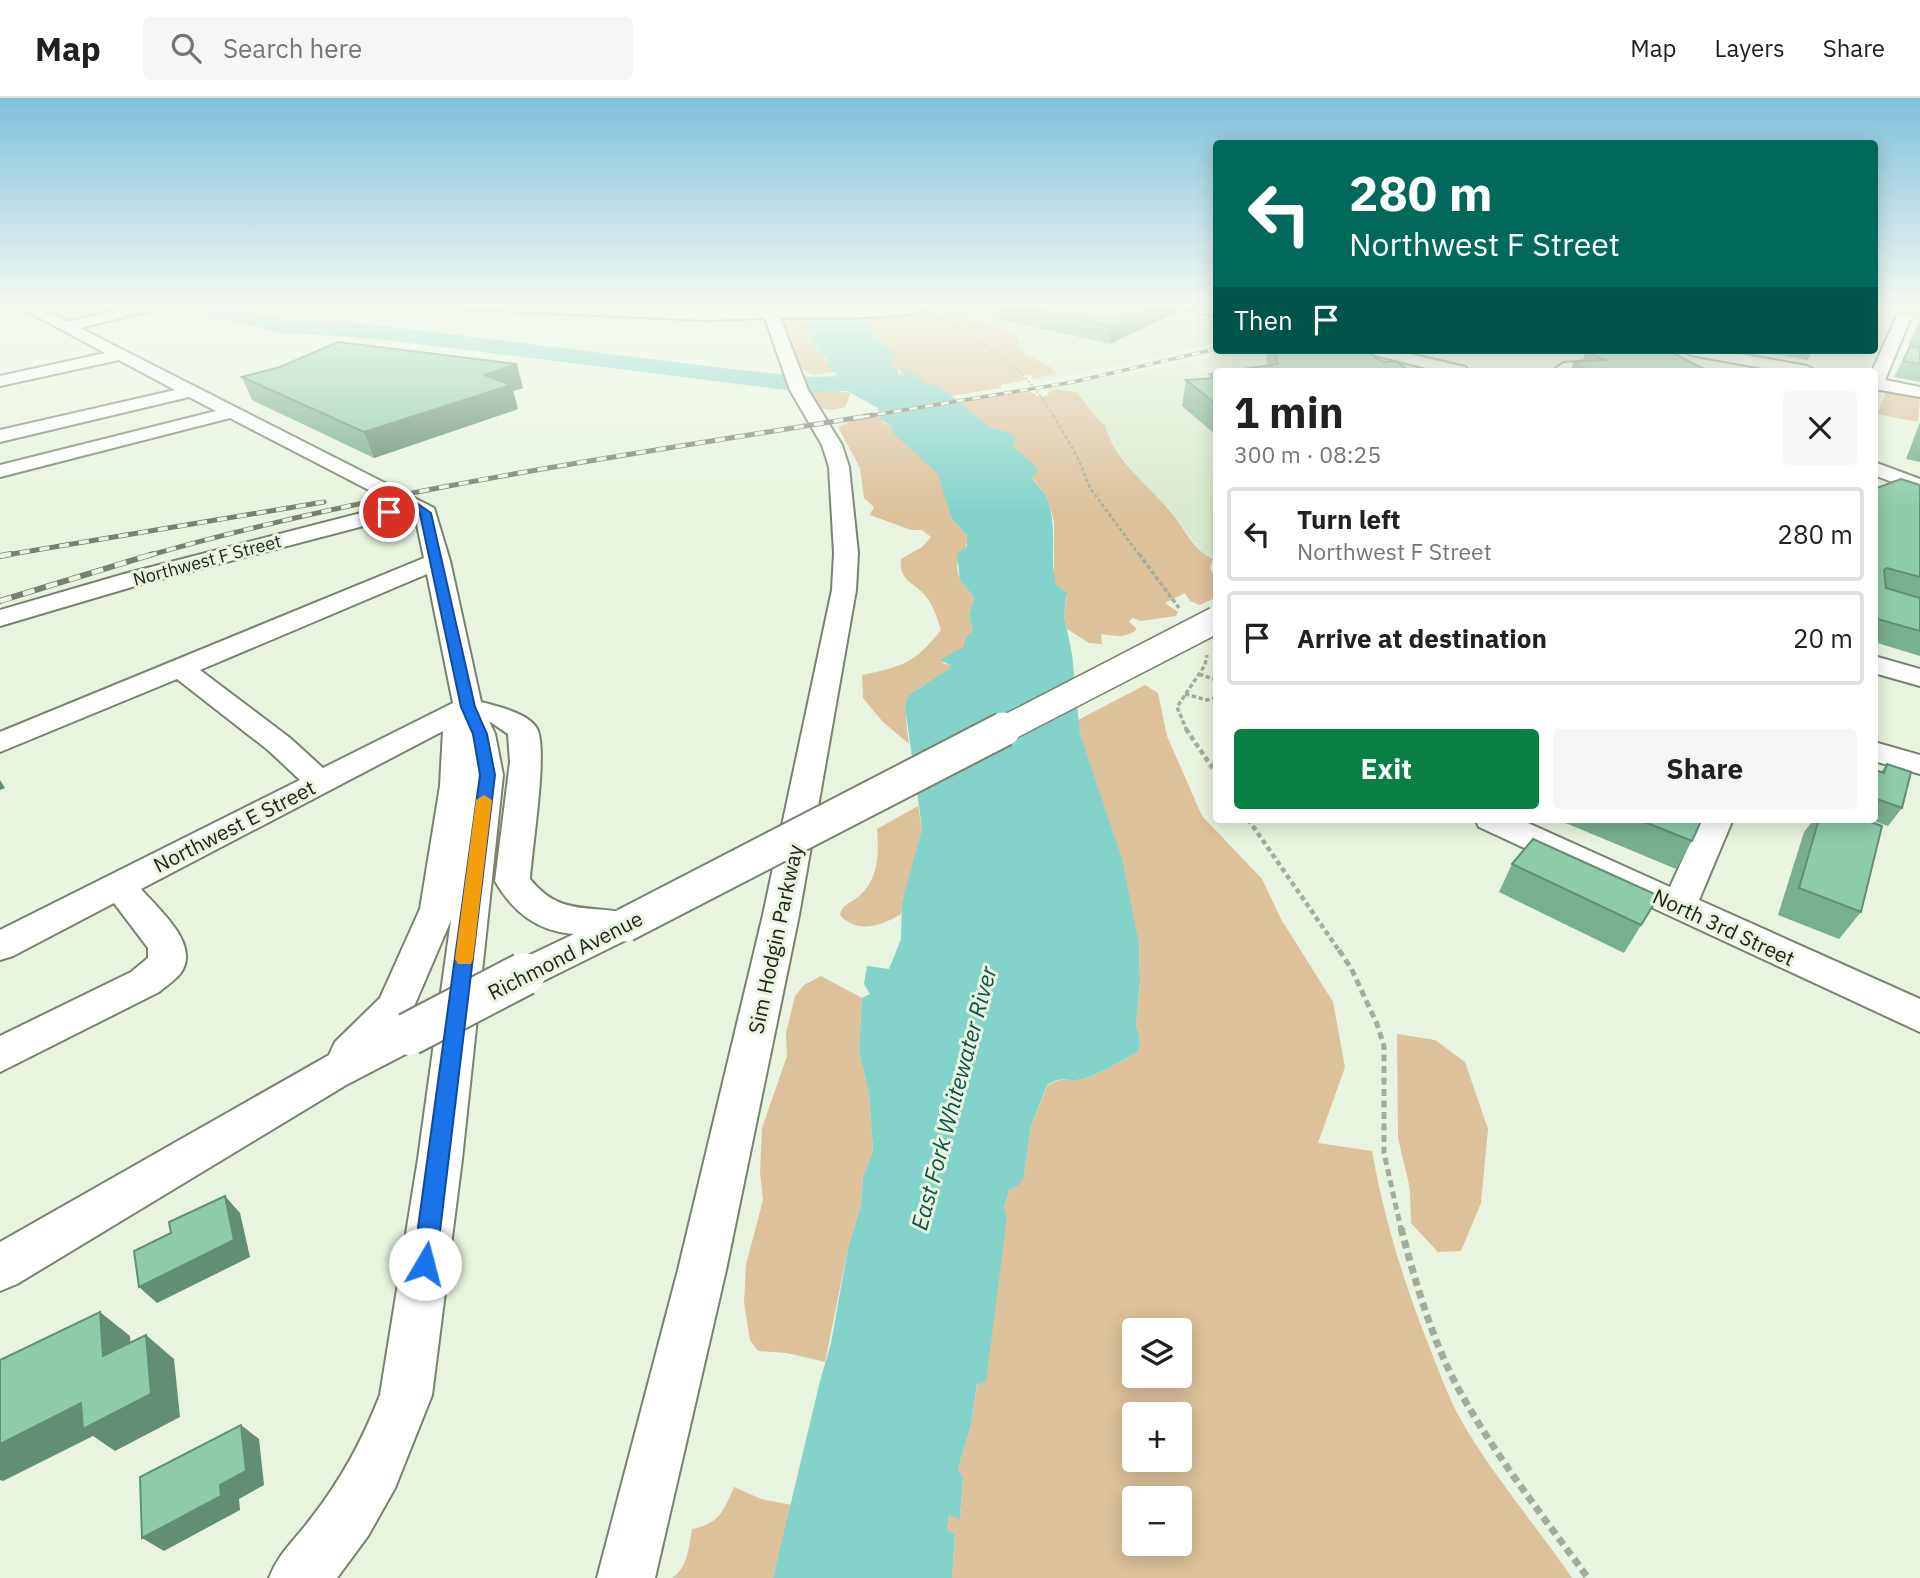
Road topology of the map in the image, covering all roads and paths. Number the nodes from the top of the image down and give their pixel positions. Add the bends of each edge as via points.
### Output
1 (32, 374) edge
2 (159, 374) edge
3 (793, 374) edge
4 (1022, 374) edge
5 (0, 381) edge
6 (1878, 385) edge
7 (192, 391) junction
8 (1920, 392) edge
9 (233, 412) junction
10 (0, 436) edge
11 (0, 471) edge
12 (1878, 471) edge
13 (1878, 471) edge
14 (1920, 479) edge
15 (1920, 486) edge
16 (415, 506) junction
17 (438, 561) junction
18 (1184, 614) dead end
19 (0, 618) edge
20 (1213, 622) edge
21 (1206, 650) dead end
22 (1878, 665) edge
23 (180, 668) junction
24 (1199, 674) junction
25 (1920, 678) edge
26 (1213, 679) edge
27 (1185, 694) junction
28 (1213, 699) edge
29 (468, 707) junction
30 (0, 743) edge
31 (1878, 752) edge
32 (1920, 765) edge
33 (1213, 768) edge
34 (320, 782) junction
35 (1251, 823) edge
36 (1500, 823) edge
37 (1715, 823) edge
38 (118, 885) junction
39 (1679, 906) junction
40 (625, 925) junction
41 (0, 946) edge
42 (1920, 1016) edge
43 (0, 1055) edge
44 (331, 1073) junction
45 (4, 1269) edge
46 (298, 1578) edge
47 (626, 1578) edge
48 (1588, 1578) edge

1 - 5 street
2 - 7 street
3 - 47 street, Sim Hodgin Parkway via 832,445 839,467 846,553 844,590 778,929 702,1270
4 - 18 path via 1040,392 1090,488
6 - 8 street
7 - 9 street
7 - 10 street
9 - 11 street
9 - 16 street
12 - 14 street
13 - 15 street
16 - 17 street via 425,513
16 - 19 street, Northwest F Street
17 - 23 street
17 - 29 street
20 - 40 street, Richmond Avenue, bridge
21 - 24 path via 1208,657
22 - 25 street
23 - 30 street
23 - 34 street via 279,744
24 - 26 path
24 - 27 path
27 - 28 path
27 - 33 path via 1178,714
29 - 34 street, Northwest E Street
29 - 40 street via 500,715 523,731 525,762 512,881 530,904 563,920
29 - 44 street via 456,736 456,786 438,909 394,1007
29 - 46 street via 480,734 487,775 406,1395 376,1467
31 - 32 street
34 - 38 street, Northwest E Street
35 - 48 path via 1351,968 1377,1024 1384,1046 1384,1153 1389,1183 1416,1285 1457,1386 1495,1451
36 - 39 street, North 3rd Street
37 - 39 street
38 - 41 street, Northwest E Street
38 - 43 street via 167,946 166,964 145,982
39 - 42 street, North 3rd Street
40 - 44 street, Richmond Avenue, bridge
44 - 45 street, Richmond Avenue

